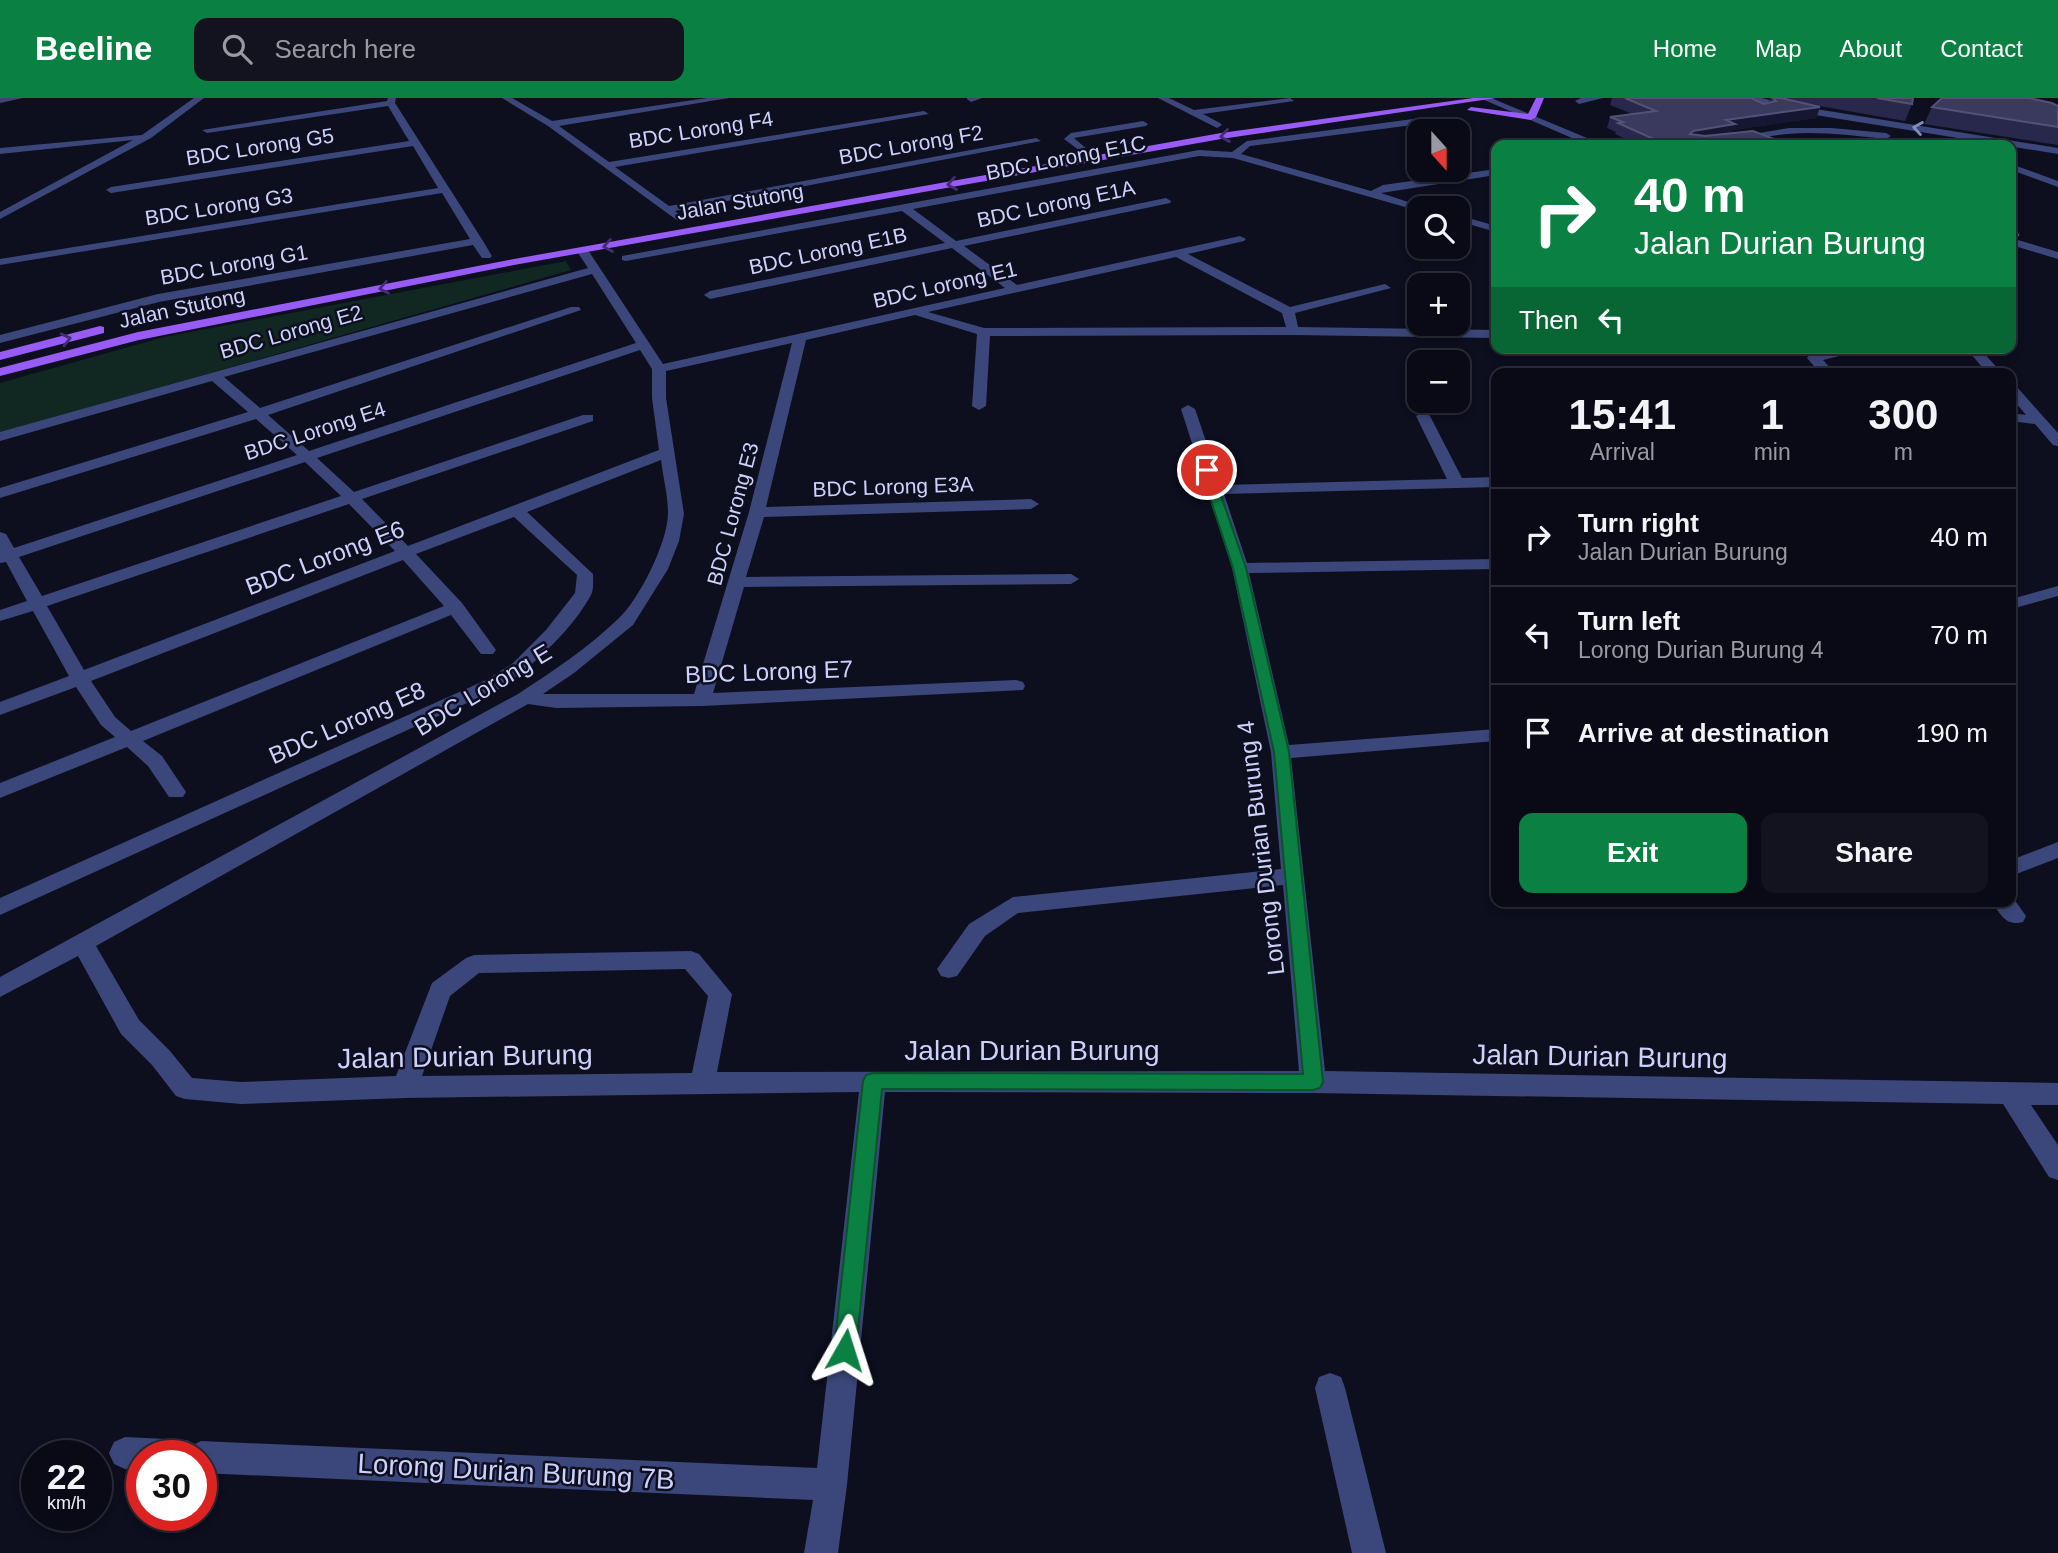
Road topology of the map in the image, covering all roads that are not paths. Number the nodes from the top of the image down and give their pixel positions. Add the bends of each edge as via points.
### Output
1 (19, 98) edge
2 (200, 98) edge
3 (506, 98) edge
4 (725, 98) edge
5 (1162, 98) edge
6 (1246, 98) edge
7 (1425, 98) edge
8 (1438, 98) edge
9 (1484, 98) edge
10 (1492, 98) edge
11 (1540, 98) edge
12 (1598, 98) edge
13 (0, 100) edge
14 (391, 100) edge
15 (1295, 100) edge
16 (1748, 100) edge
17 (1579, 101) dead end
18 (1824, 104) dead end
19 (1795, 108) junction
20 (1193, 113) junction
21 (1313, 113) junction
22 (1382, 113) junction
23 (924, 114) dead end
24 (1531, 117) junction
25 (1780, 117) edge
26 (1791, 121) edge
27 (1407, 123) edge
28 (551, 124) junction
29 (1143, 124) dead end
30 (1217, 125) junction
31 (207, 130) dead end
32 (1815, 131) junction
33 (2007, 133) edge
34 (148, 136) junction
35 (1750, 137) junction
36 (1891, 137) dead end
37 (1904, 138) dead end
38 (1584, 140) edge
39 (1729, 140) edge
40 (1758, 140) edge
41 (1921, 140) edge
42 (1990, 140) edge
43 (2015, 140) edge
44 (1036, 141) dead end
45 (2016, 141) edge
46 (415, 143) junction
47 (2016, 144) edge
48 (2021, 145) junction
49 (1083, 149) junction
50 (0, 151) edge
51 (2058, 151) edge
52 (2016, 153) edge
53 (1234, 155) junction
54 (2058, 160) edge
55 (609, 165) junction
56 (2016, 169) edge
57 (1491, 173) edge
58 (2058, 184) edge
59 (111, 190) dead end
60 (444, 190) junction
61 (1371, 195) junction
62 (1166, 201) dead end
63 (1407, 204) edge
64 (905, 208) junction
65 (668, 209) junction
66 (2, 214) edge
67 (1470, 221) edge
68 (682, 222) junction
69 (1491, 228) edge
70 (1240, 239) dead end
71 (477, 241) junction
72 (2016, 243) edge
73 (954, 245) junction
74 (582, 250) junction
75 (1178, 253) junction
76 (486, 256) junction
77 (2058, 256) edge
78 (626, 258) dead end
79 (0, 262) edge
80 (514, 262) junction
81 (593, 270) junction
82 (365, 279) dead end
83 (1385, 288) dead end
84 (1014, 289) junction
85 (710, 295) dead end
86 (575, 310) dead end
87 (1288, 311) junction
88 (915, 312) junction
89 (109, 328) dead end
90 (1293, 331) junction
91 (984, 332) junction
92 (1491, 334) edge
93 (800, 337) junction
94 (0, 339) edge
95 (644, 345) junction
96 (1835, 354) edge
97 (1978, 354) edge
98 (0, 356) edge
99 (1823, 368) edge
100 (1990, 368) edge
101 (659, 369) junction
102 (0, 372) edge
103 (215, 376) junction
104 (2016, 395) edge
105 (979, 406) dead end
106 (1188, 409) dead end
107 (259, 414) junction
108 (1423, 416) dead end
109 (588, 418) dead end
110 (2016, 418) edge
111 (2040, 421) junction
112 (0, 437) edge
113 (2058, 442) edge
114 (667, 453) junction
115 (306, 457) junction
116 (1491, 482) edge
117 (1457, 483) junction
118 (2, 489) edge
119 (1213, 490) junction
120 (349, 498) junction
121 (1031, 503) dead end
122 (516, 510) junction
123 (757, 512) junction
124 (0, 537) edge
125 (406, 553) junction
126 (6, 556) edge
127 (1491, 564) edge
128 (1240, 568) junction
129 (1071, 579) dead end
130 (737, 582) junction
131 (2058, 591) edge
132 (38, 603) junction
133 (2016, 603) edge
134 (456, 607) junction
135 (0, 616) edge
136 (487, 650) dead end
137 (80, 678) junction
138 (1016, 686) dead end
139 (525, 698) junction
140 (702, 700) junction
141 (0, 709) edge
142 (1491, 735) edge
143 (129, 741) junction
144 (1281, 752) junction
145 (0, 791) edge
146 (176, 792) dead end
147 (2058, 850) edge
148 (2016, 865) edge
149 (1293, 876) junction
150 (0, 907) edge
151 (83, 943) junction
152 (949, 969) dead end
153 (0, 988) edge
154 (873, 1081) junction
155 (1313, 1082) junction
156 (702, 1084) junction
157 (405, 1087) junction
158 (2058, 1094) edge
159 (2011, 1095) junction
160 (2058, 1168) edge
161 (1330, 1388) dead end
162 (217, 1458) edge
163 (831, 1485) junction
164 (821, 1553) edge
165 (1369, 1553) edge

1 - 13 street
2 - 34 street
3 - 28 street
4 - 28 street
5 - 20 street
6 - 15 street
7 - 21 main road, Jalan Stutong
8 - 21 main road
9 - 10 main road, Jalan Stutong
9 - 22 main road, Jalan Stutong
9 - 24 street
11 - 24 main road
12 - 17 street
14 - 31 street
14 - 46 street
15 - 20 street
16 - 19 street
16 - 25 street
18 - 19 street
42 -> 19 street
20 - 30 street
21 - 30 main road, Jalan Stutong
22 - 24 main road via 1471,110
22 -> 74 main road, Jalan Stutong via 1221,136
23 - 55 street, BDC Lorong F4
24 - 38 street
26 - 32 street
27 - 53 street via 1247,144
28 - 55 street
29 - 49 street via 1071,136 1069,139
30 - 49 main road, Jalan Stutong
32 - 35 street
32 - 36 street
33 - 43 street
34 - 50 street
34 - 66 street
35 - 39 street
35 - 40 street
37 - 41 street
44 - 65 street, BDC Lorong F2
45 - 48 street
46 - 59 street, BDC Lorong G5
46 - 60 street
48 -> 47 street
48 - 51 street
49 - 68 main road, Jalan Stutong
52 - 54 street
53 - 61 street
53 - 64 street, BDC Lorong E1C via 1199,153
55 - 65 street
56 - 58 street
57 - 61 street via 1383,188
60 - 71 street
60 - 79 street, BDC Lorong G3
61 - 63 street
62 - 73 street, BDC Lorong E1A
64 - 73 street
64 - 78 street, BDC Lorong E1C
65 - 68 street
67 - 69 street
68 - 76 main road, Jalan Stutong
70 - 75 street, BDC Lorong E1
71 - 76 street
71 - 94 street, BDC Lorong G1 via 158,298
72 - 77 street
73 - 84 street
73 - 85 street, BDC Lorong E1B
74 - 80 main road, Jalan Stutong
74 - 81 street
75 - 84 street, BDC Lorong E1
75 - 87 street
76 - 80 main road
76 - 82 main road, Jalan Stutong
80 -> 102 main road, Jalan Stutong via 138,335
81 - 95 street
81 - 103 street, BDC Lorong E2
83 - 87 street
84 - 88 street, BDC Lorong E1
86 - 107 street
87 - 90 street
88 - 91 street
88 - 93 street, BDC Lorong E1
98 -> 89 main road, Jalan Stutong
90 - 91 street
90 - 92 street
91 - 105 street
93 - 101 street, BDC Lorong E1
93 - 123 street, BDC Lorong E3
95 - 101 street
95 - 115 street, BDC Lorong E4
96 - 99 street via 1814,358
97 - 100 street
101 - 114 street, BDC Lorong E
103 - 107 street
103 - 112 street, BDC Lorong E2
104 - 111 street
106 - 119 street, Lorong Durian Burung 4
107 - 115 street
107 - 118 street
108 - 117 street
109 - 120 street
110 - 111 street
111 - 113 street
114 - 122 street, BDC Lorong E6
114 - 139 street, BDC Lorong E via 676,514 664,560 649,589 627,621
115 - 120 street
115 - 126 street, BDC Lorong E4
116 - 117 street
117 - 119 street
119 - 128 street, Lorong Durian Burung 4
120 - 125 street
120 - 132 street
121 - 123 street, BDC Lorong E3A
122 - 125 street, BDC Lorong E6
122 - 150 street, BDC Lorong E8 via 585,574 584,593 519,667 493,684
123 - 130 street, BDC Lorong E3
124 - 126 street
125 - 134 street
125 - 137 street, BDC Lorong E6
126 - 132 street
127 - 128 street
128 - 144 street, Lorong Durian Burung 4
129 - 130 street
130 - 140 street, BDC Lorong E3
131 - 133 street
132 - 135 street
132 - 137 street
134 - 136 street
134 - 143 street
137 - 141 street, BDC Lorong E6
137 - 143 street via 108,721
138 - 140 street, BDC Lorong E7
139 - 140 street, BDC Lorong E7 via 556,702
139 - 151 street, BDC Lorong E
142 - 144 street
143 - 145 street
143 - 146 street via 155,761
144 - 149 street, Lorong Durian Burung 4
147 - 148 street
149 - 152 street via 1013,905 977,930
149 - 155 street, Lorong Durian Burung 4
151 - 153 street, BDC Lorong E
151 - 157 street, Jalan Durian Burung via 130,1027 185,1088 240,1093
154 - 155 street, Jalan Durian Burung
154 - 156 street, Jalan Durian Burung
154 - 163 street
155 - 159 street, Jalan Durian Burung
156 - 157 street, Jalan Durian Burung
156 - 157 street via 720,994 691,960 474,964 440,990
158 - 159 street, Jalan Durian Burung
159 - 160 street
161 - 165 street
162 - 163 street, Lorong Durian Burung 7B
163 - 164 street

